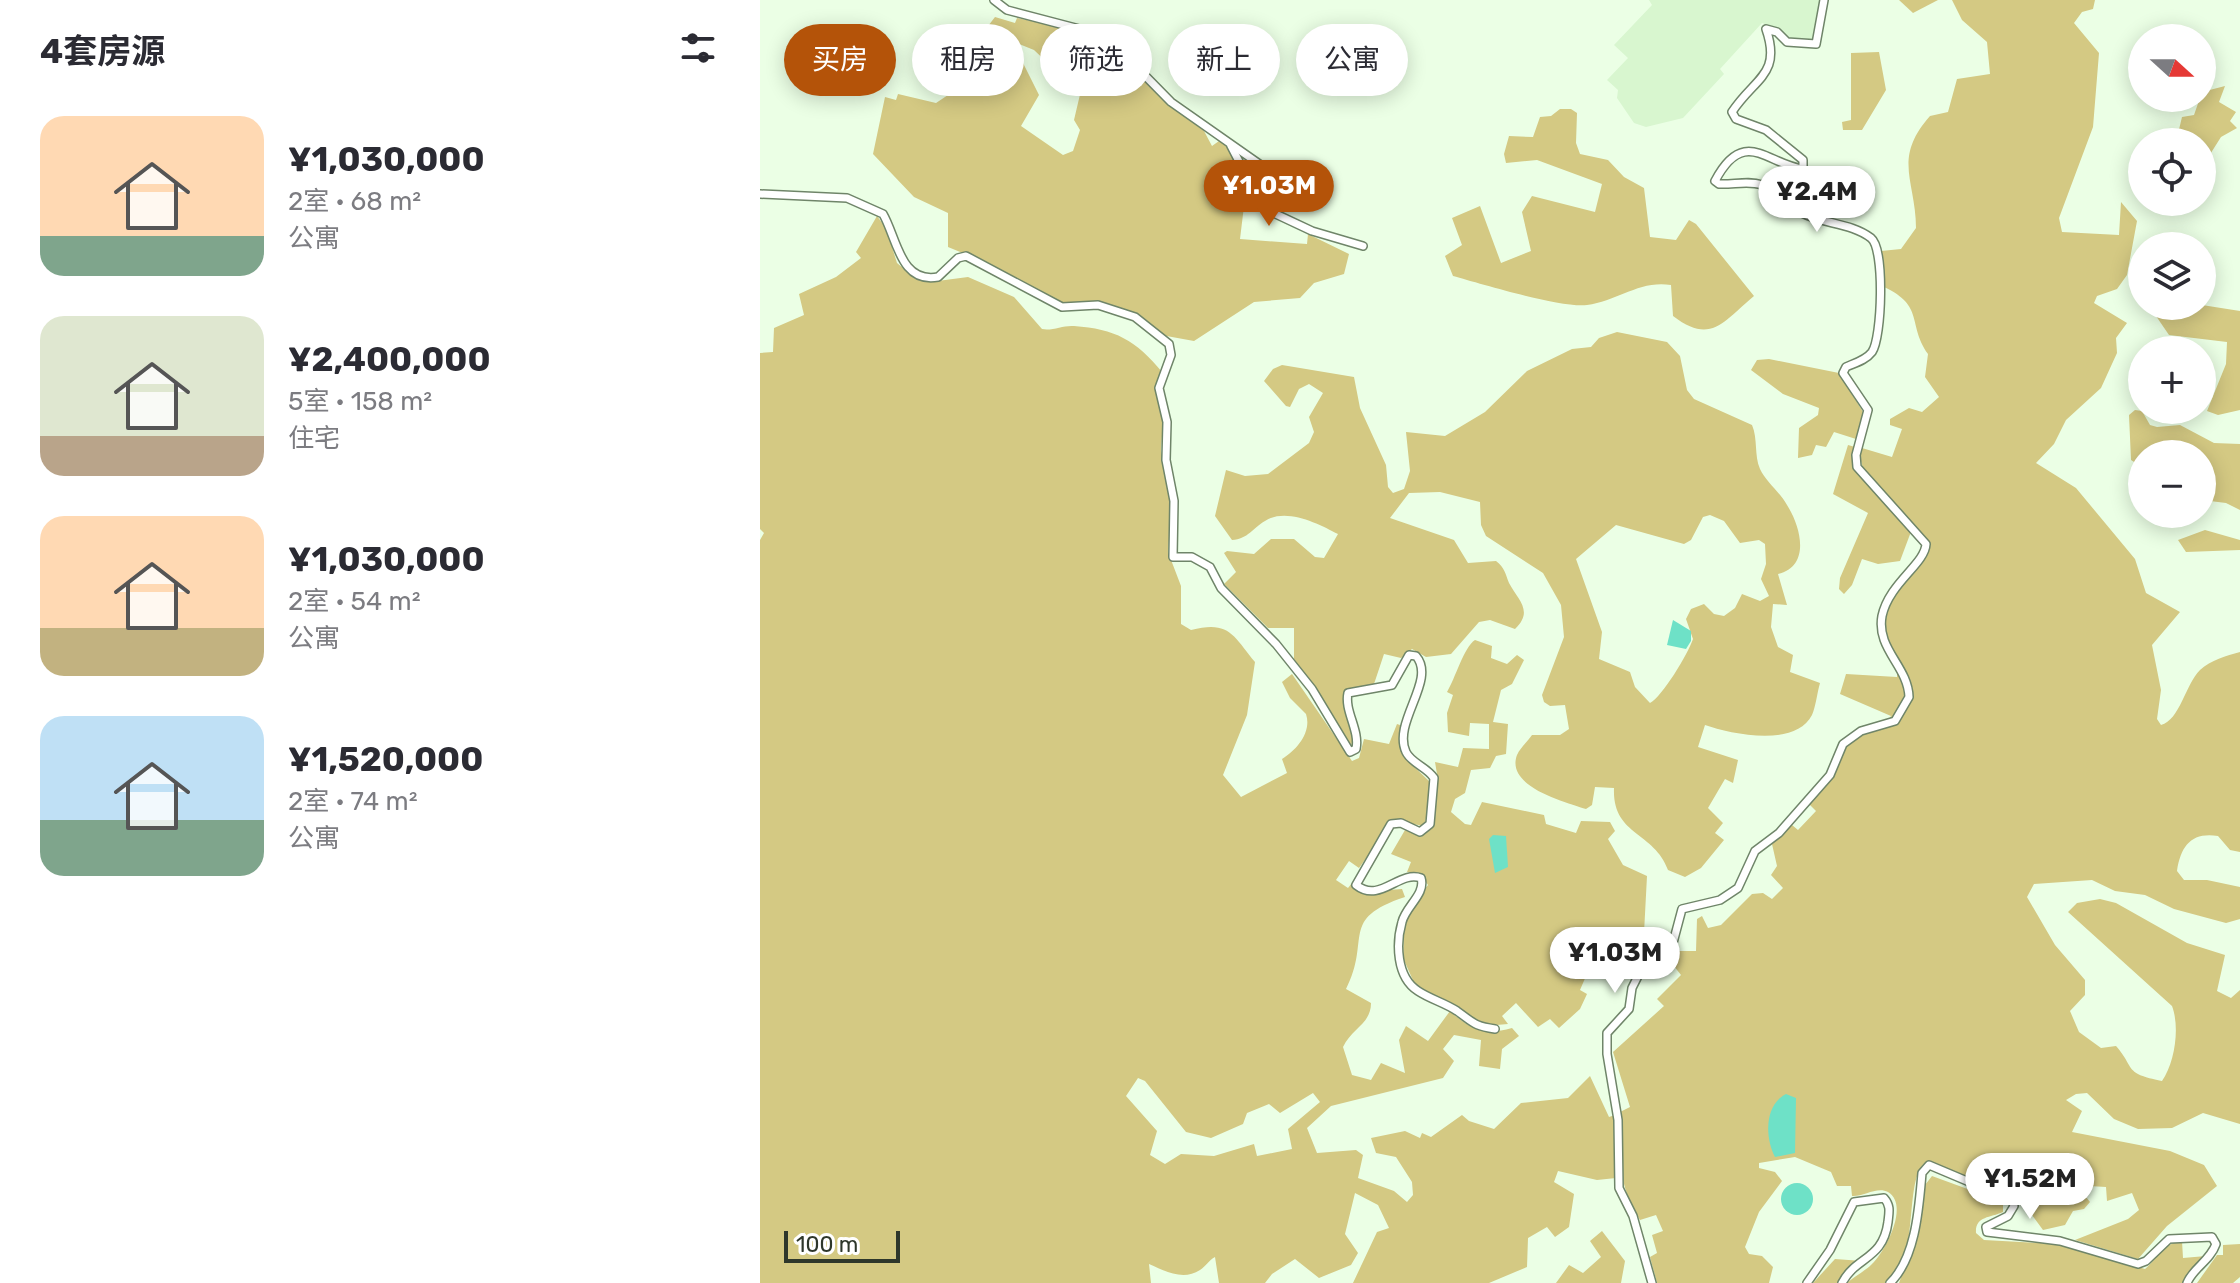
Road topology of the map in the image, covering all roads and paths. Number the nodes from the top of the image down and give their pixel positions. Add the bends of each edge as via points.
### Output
1 (994, 0) edge
2 (1824, 0) edge
3 (1229, 144) junction
4 (760, 194) edge
5 (1302, 194) dead end
6 (1363, 246) dead end
7 (1495, 1029) dead end
8 (1652, 1283) edge
9 (1807, 1283) edge
10 (1842, 1283) edge
11 (1890, 1283) edge
12 (2187, 1283) edge

1 - 3 street via 1007,10 1113,43 1155,89
2 - 8 street via 1816,44 1787,42 1766,29 1773,44 1770,64 1732,112 1736,119 1771,133 1803,160 1803,169 1767,153 1749,152 1733,158 1715,181 1766,186 1800,212 1871,238 1877,246 1877,341 1869,355 1843,373 1868,410 1856,455 1858,469 1926,544 1922,558 1895,584 1881,620 1887,649 1909,697 1895,721 1861,731 1843,744 1830,775 1779,833 1755,851 1738,888 1720,900 1682,909 1670,954 1638,976 1629,1009 1607,1033 1618,1120 1619,1188 1633,1216
3 - 5 street
3 - 6 street via 1263,208 1312,231
4 - 7 street via 847,198 885,217 902,263 926,278 938,277 966,256 1064,308 1098,305 1135,317 1169,344 1171,355 1159,388 1174,501 1173,557 1192,557 1210,567 1221,588 1312,689 1350,752 1358,740 1348,693 1392,685 1407,656 1416,656 1422,664 1405,747 1434,778 1430,824 1420,832 1391,824 1356,885 1385,890 1408,877 1421,878 1422,889 1402,920 1398,951 1403,969 1416,990 1457,1011 1470,1024
9 - 10 street via 1854,1202 1882,1196 1890,1208 1884,1240
11 - 12 street via 1908,1249 1922,1173 1929,1165 2012,1200 2010,1214 1986,1227 1998,1236 2060,1241 2138,1264 2169,1239 2212,1237 2216,1244 2211,1256

